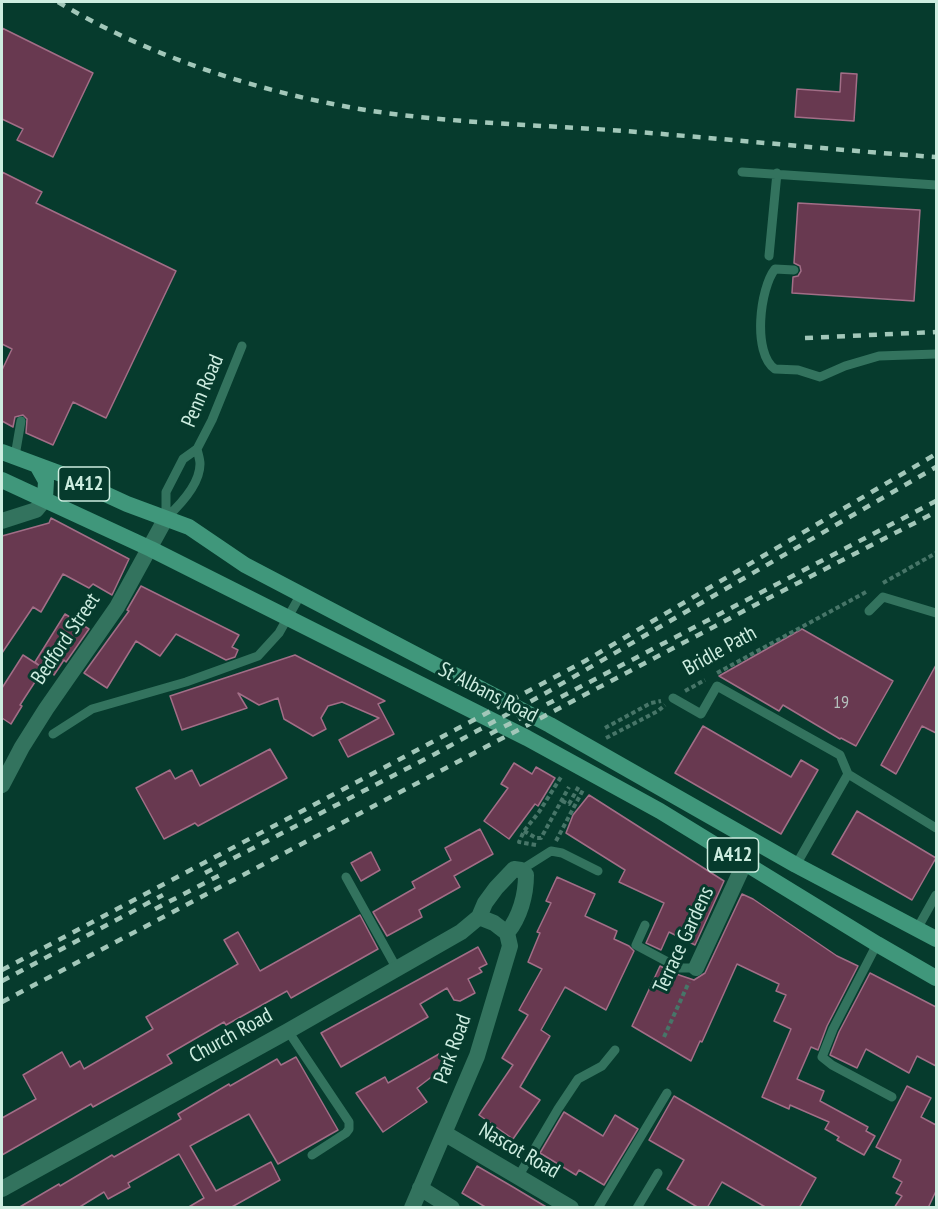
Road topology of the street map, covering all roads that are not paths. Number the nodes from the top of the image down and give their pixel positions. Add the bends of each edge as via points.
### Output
1 (742, 172) dead end
2 (777, 173) junction
3 (936, 185) edge
4 (769, 256) dead end
5 (794, 270) dead end
6 (242, 346) dead end
7 (936, 354) edge
8 (21, 420) dead end
9 (197, 449) junction
10 (8, 454) edge
11 (37, 465) junction
12 (2, 480) edge
13 (45, 499) junction
14 (166, 518) junction
15 (2, 520) edge
16 (151, 549) junction
17 (301, 594) junction
18 (869, 611) dead end
19 (936, 613) edge
20 (288, 619) junction
21 (673, 698) road end
22 (53, 734) dead end
23 (848, 774) junction
24 (2, 785) edge
25 (936, 828) edge
26 (745, 862) junction
27 (795, 865) junction
28 (521, 870) junction
29 (598, 871) dead end
30 (346, 877) dead end
31 (936, 895) edge
32 (479, 917) junction
33 (645, 925) dead end
34 (917, 929) junction
35 (507, 933) junction
36 (936, 939) edge
37 (877, 944) junction
38 (936, 951) edge
39 (696, 968) joint
40 (397, 969) junction
41 (936, 978) edge
42 (288, 1031) junction
43 (615, 1050) dead end
44 (667, 1093) dead end
45 (892, 1097) dead end
46 (444, 1133) junction
47 (312, 1155) dead end
48 (658, 1173) dead end
49 (518, 1177) junction
50 (420, 1188) junction
51 (2, 1189) edge
52 (412, 1208) edge
53 (452, 1208) edge
54 (571, 1208) edge
55 (598, 1208) edge
56 (638, 1208) edge

1 - 2 lane
2 - 3 lane
2 - 4 lane
5 - 7 lane via 776,269 766,283 762,349 775,369 820,376 879,356
6 - 9 lane, Penn Road
8 - 10 lane
9 - 14 lane, Penn Road via 183,459 166,492
9 - 14 lane, Penn Road via 200,466 196,477 185,500
10 - 11 main road, St Albans Road / A412
11 - 13 main road via 46,480
11 - 14 main road, St Albans Road / A412
12 - 13 main road, St Albans Road / A412
13 - 15 street via 36,510
13 - 16 main road, St Albans Road / A412
14 - 16 street, Bedford Street
14 - 17 main road, St Albans Road / A412 via 189,527 245,566
16 - 20 main road, St Albans Road / A412
16 - 24 street, Bedford Street via 117,607 28,737
17 - 20 lane
17 - 27 main road, St Albans Road / A412 via 550,725
18 - 19 lane via 883,597
20 - 22 lane via 258,656 92,709
20 - 26 main road, St Albans Road / A412 via 527,738
21 - 23 lane via 701,714 717,686 840,755
23 - 25 lane
23 - 27 lane
26 - 37 main road, St Albans Road / A412
26 - 39 street, Terrace Gardens
27 - 34 main road, St Albans Road / A412
28 - 29 lane via 551,851
28 - 32 street via 514,869 496,888
28 - 35 street via 526,875 526,885 516,921
30 - 40 lane
31 - 34 lane
32 - 35 street
32 - 40 street, Church Road via 462,932
33 - 39 lane via 636,945 679,968
34 - 36 main road, St Albans Road / A412
34 - 38 main road
35 - 46 street, Park Road via 510,946 477,1056
37 - 41 main road, St Albans Road / A412
37 - 45 lane via 822,1057
40 - 42 street, Church Road
42 - 47 lane via 349,1122 346,1133
42 - 51 street, Church Road
43 - 49 lane via 602,1066 578,1079
44 - 55 lane
46 - 49 street, Nascot Road
46 - 50 street, Park Road
48 - 56 lane
49 - 54 street, Nascot Road
50 - 52 street, Park Road
50 - 53 street

